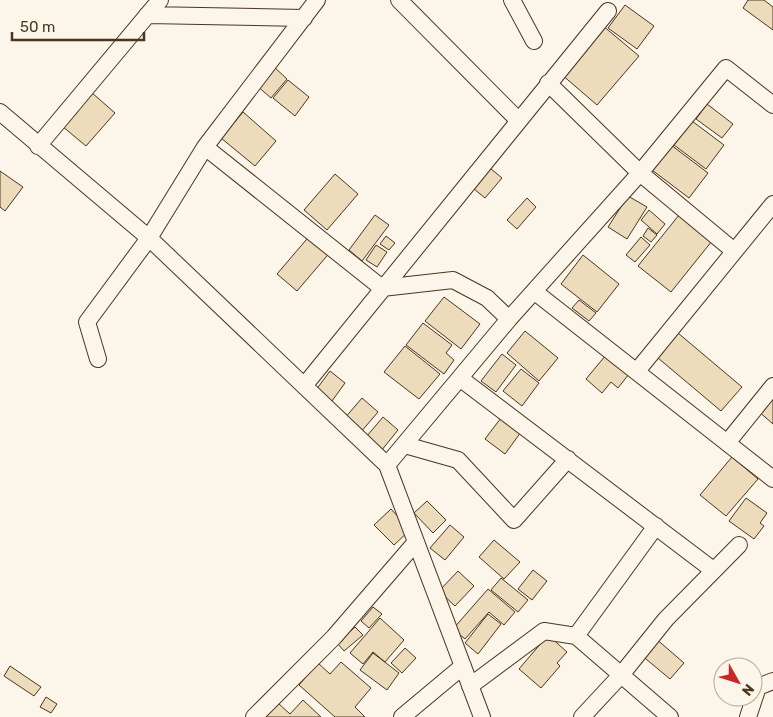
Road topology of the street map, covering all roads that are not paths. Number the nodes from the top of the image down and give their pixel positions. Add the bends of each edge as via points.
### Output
1 (160, 0) edge
2 (316, 0) edge
3 (400, 0) edge
4 (512, 0) edge
5 (608, 11) dead end
6 (147, 15) junction
7 (304, 18) junction
8 (534, 41) dead end
9 (548, 83) junction
10 (773, 105) edge
11 (2, 120) edge
12 (518, 120) junction
13 (38, 146) junction
14 (206, 146) junction
15 (640, 173) junction
16 (773, 204) edge
17 (149, 238) junction
18 (734, 251) junction
19 (382, 288) junction
20 (535, 292) junction
21 (509, 319) junction
22 (98, 359) dead end
23 (637, 371) junction
24 (461, 379) junction
25 (304, 386) junction
26 (773, 386) edge
27 (727, 442) junction
28 (405, 444) junction
29 (568, 459) junction
30 (387, 465) junction
31 (773, 478) edge
32 (656, 526) junction
33 (416, 542) junction
34 (739, 545) dead end
35 (713, 570) junction
36 (576, 636) junction
37 (463, 666) junction
38 (622, 675) junction
39 (773, 681) edge
40 (470, 686) junction
41 (254, 717) edge
42 (402, 717) edge
43 (482, 717) edge
44 (582, 717) edge
45 (670, 717) edge
46 (748, 717) edge

1 - 6 street
2 - 7 street
3 - 12 street
4 - 8 street
5 - 9 street
6 - 7 street
6 - 13 street
7 - 14 street
9 - 12 street
9 - 15 street
10 - 15 street via 726,68
11 - 13 street
12 - 19 street
13 - 17 street
14 - 17 street
14 - 19 street
15 - 18 street
15 - 20 street
16 - 18 street
17 - 22 street via 86,322
17 - 25 street
18 - 23 street
19 - 21 street via 453,280 488,298
19 - 25 street
20 - 21 street
20 - 23 street
21 - 24 street
23 - 27 street
24 - 28 street
24 - 29 street
25 - 30 street
26 - 27 street
27 - 31 street
28 - 29 street via 458,460 514,520
28 - 30 street
29 - 32 street
30 - 33 street
32 - 35 street
32 - 36 street
33 - 37 street
33 - 41 street via 334,637
34 - 35 street
35 - 38 street via 666,619
36 - 38 street
36 - 40 street via 544,631
37 - 40 street
37 - 42 street
38 - 44 street
38 - 45 street
39 - 46 street via 758,687
40 - 43 street

